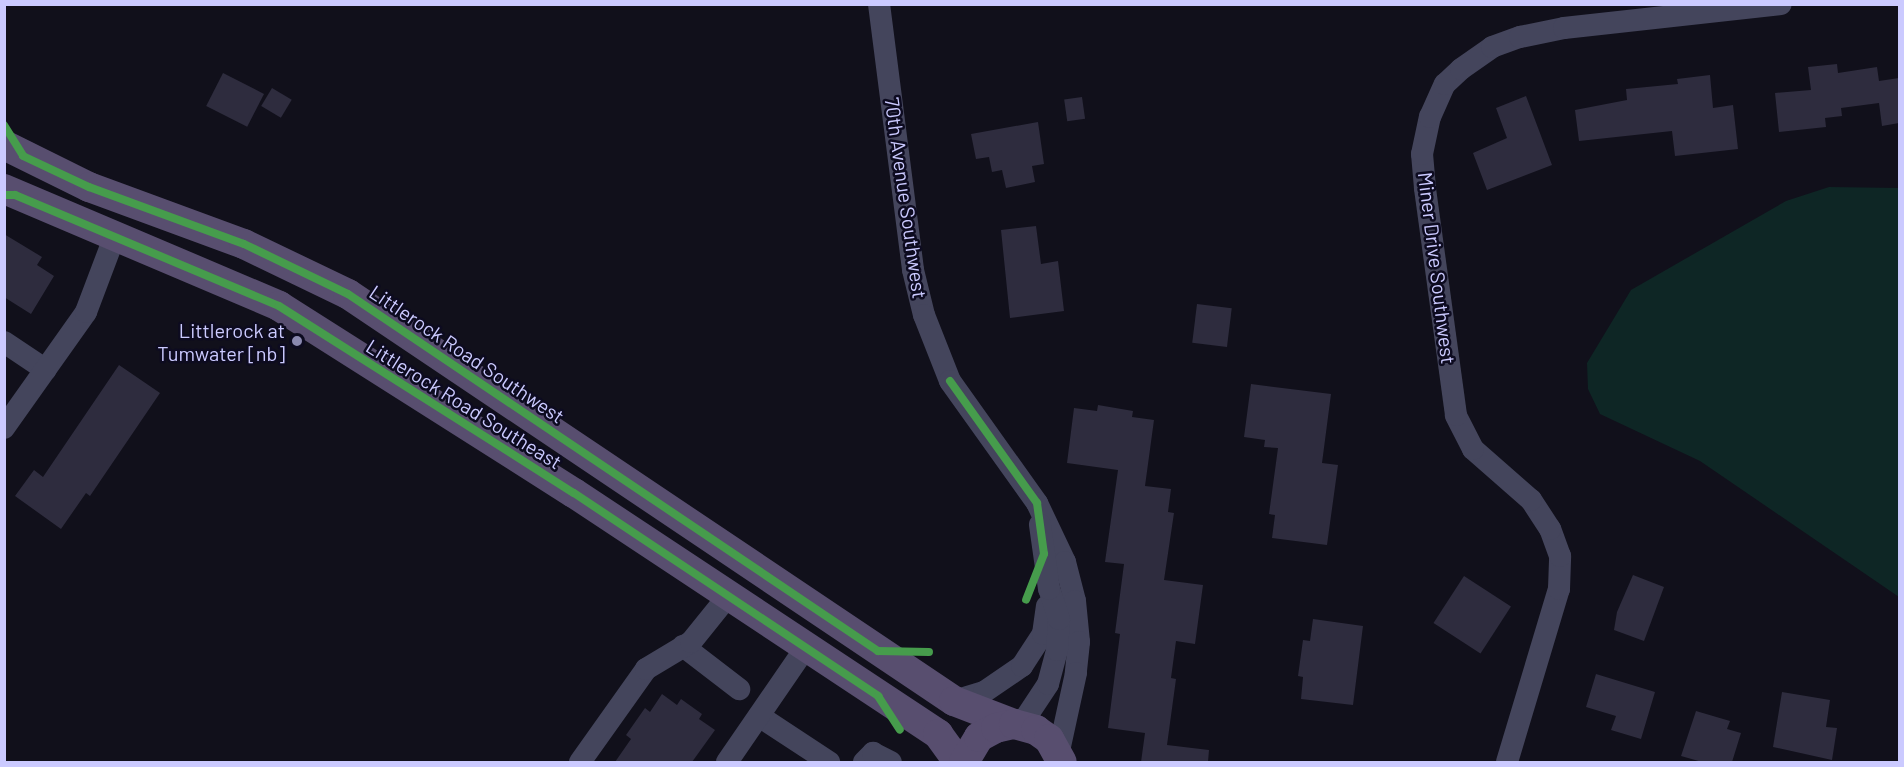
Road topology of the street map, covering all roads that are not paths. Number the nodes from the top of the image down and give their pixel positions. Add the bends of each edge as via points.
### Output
1 (879, 4) edge
2 (1781, 4) edge
3 (4, 146) edge
4 (4, 189) edge
5 (114, 238) junction
6 (4, 342) edge
7 (46, 369) junction
8 (4, 428) edge
9 (1037, 503) junction
10 (1049, 589) junction
11 (728, 596) junction
12 (683, 646) junction
13 (806, 647) junction
14 (739, 689) dead end
15 (954, 701) junction
16 (759, 716) junction
17 (1017, 725) junction
18 (1060, 757) edge
19 (580, 762) edge
20 (727, 762) edge
21 (829, 762) edge
22 (864, 762) edge
23 (891, 762) edge
24 (958, 762) edge
25 (964, 762) edge
26 (1511, 762) edge

1 - 9 street, 70th Avenue Southwest via 914,270 924,315 950,381
2 - 26 street, Miner Drive Southwest via 1564,28 1520,37 1492,47 1461,69 1445,84 1430,117 1422,154 1456,416 1473,449 1531,500 1550,529 1560,556 1559,590
3 - 15 main road, Littlerock Road Southwest via 89,186 244,244 348,294
4 - 5 main road, Littlerock Road Southeast
5 - 7 street via 86,312
5 - 11 main road, Littlerock Road Southeast via 279,306
6 - 7 street
7 - 8 street
9 - 10 street, 70th Avenue Southwest
9 - 18 street, 70th Avenue Southwest via 1065,562 1079,642
10 - 15 street via 1043,634 1022,666 984,692
10 - 17 street, 70th Avenue Southwest via 1059,619 1054,668 1037,703
11 - 12 street via 691,642
11 - 13 main road, Littlerock Road Southeast
12 - 14 street
12 - 19 street via 646,669
13 - 16 street
13 - 24 main road, Littlerock Road Southeast via 938,734
15 - 17 main road, Littlerock Road Southwest
16 - 20 street
16 - 21 street
17 - 18 main road, Littlerock Road Southwest via 1036,730
17 - 25 main road via 996,728 980,737
22 - 23 street via 873,753

